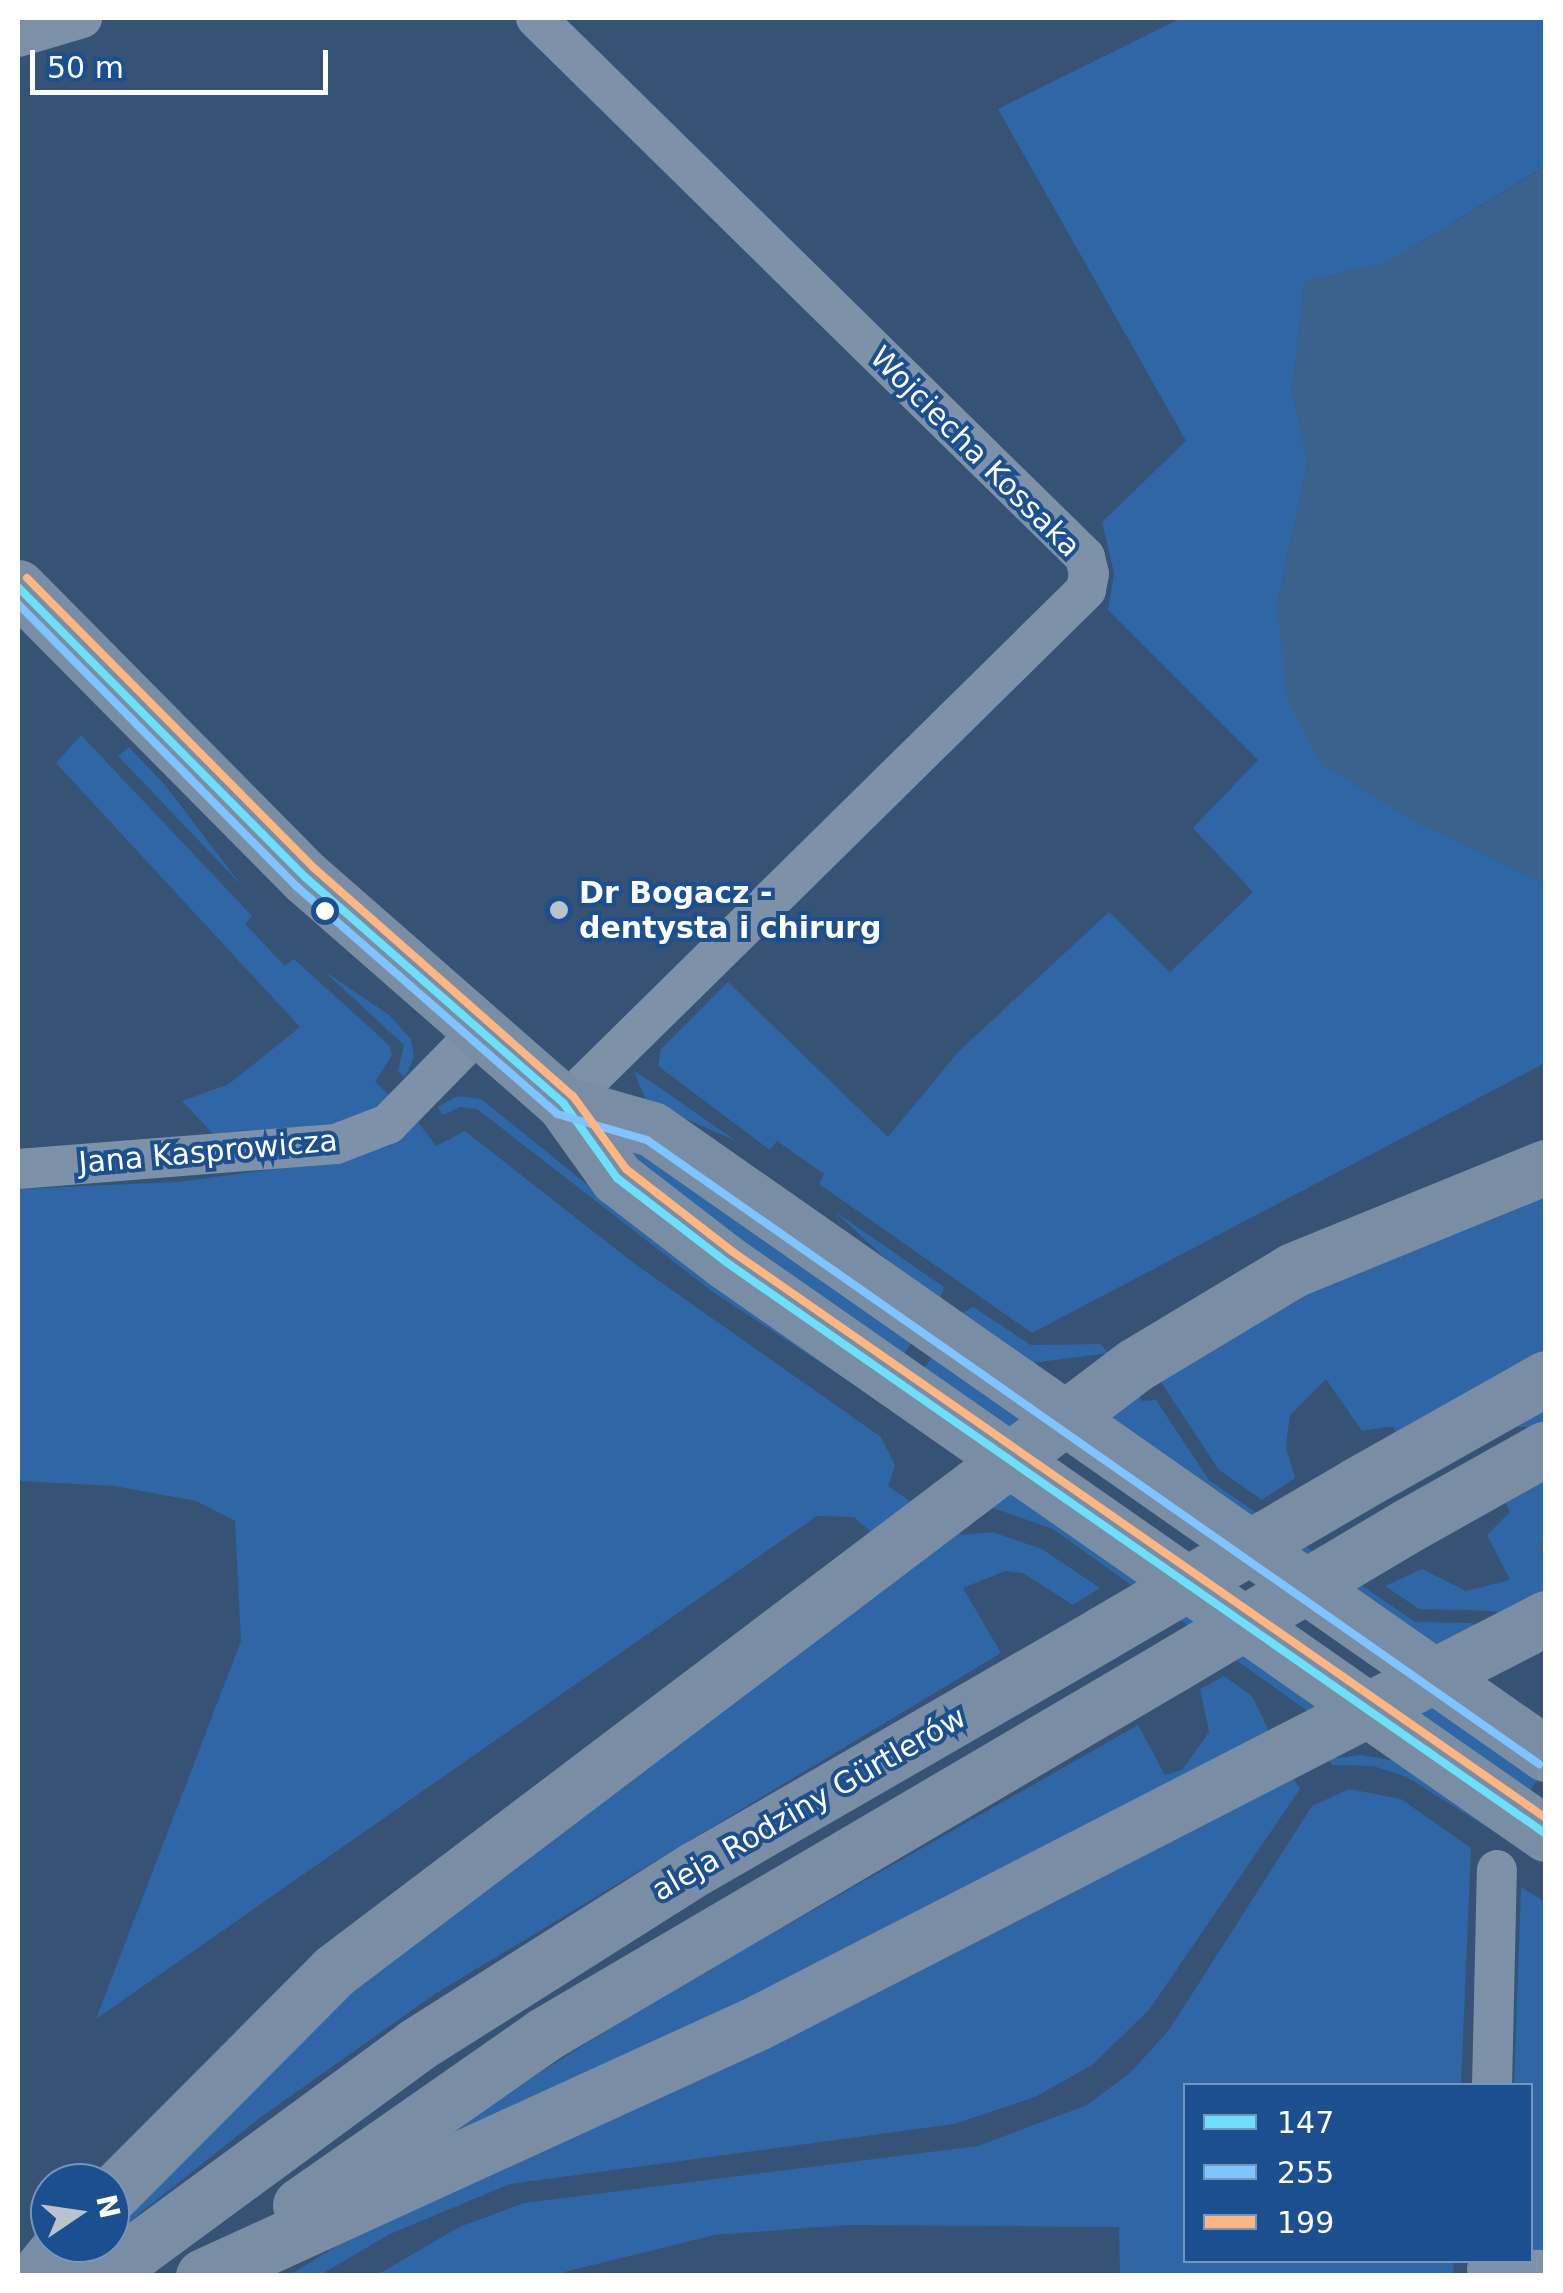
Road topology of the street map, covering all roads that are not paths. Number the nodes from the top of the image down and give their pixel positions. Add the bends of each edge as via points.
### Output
1 (82, 18) edge
2 (536, 18) edge
3 (18, 37) edge
4 (18, 588) edge
5 (477, 1033) junction
6 (564, 1104) junction
7 (1546, 1167) edge
8 (18, 1169) edge
9 (1546, 1378) edge
10 (1065, 1417) junction
11 (1546, 1448) edge
12 (1010, 1460) junction
13 (1546, 1618) edge
14 (1432, 1679) junction
15 (1365, 1709) junction
16 (1546, 1754) edge
17 (1546, 1834) edge
18 (1496, 1870) dead end
19 (1492, 2083) edge
20 (130, 2176) edge
21 (1487, 2268) edge
22 (1546, 2270) edge
23 (102, 2276) edge
24 (201, 2276) edge

1 - 3 street
2 - 6 street, Wojciecha Kossaka via 1085,557 1089,574 1086,590
4 - 5 main road via 304,877
5 - 6 main road
5 - 8 street, Jana Kasprowicza via 388,1124 336,1144
6 - 10 main road via 652,1129
6 - 12 main road via 617,1178
7 - 10 main road via 1293,1270 1161,1347
9 - 23 main road, aleja Rodziny Gürtlerów, bridge via 698,1867 416,2044
10 - 12 main road
10 - 14 main road
11 - 24 main road, aleja Rodziny Gürtlerów, bridge via 544,2034
12 - 15 main road
12 - 20 main road via 334,1971
13 - 14 main road
14 - 15 main road
14 - 16 main road
15 - 17 main road
15 - 24 main road via 758,2022
18 - 19 street
21 - 22 street

